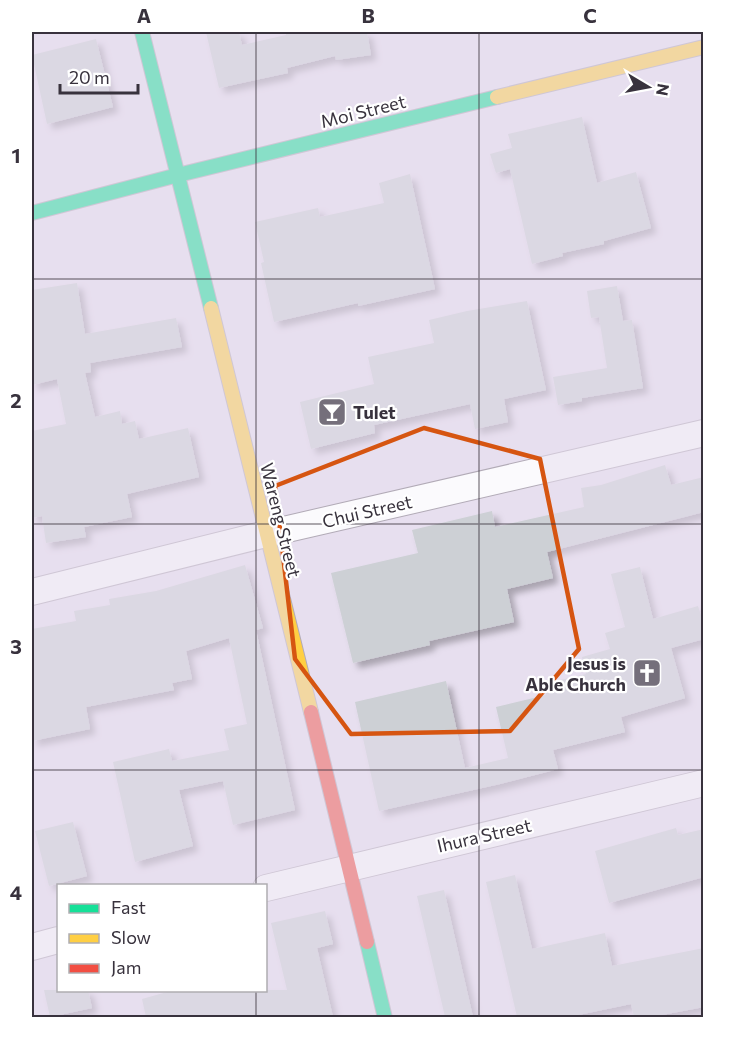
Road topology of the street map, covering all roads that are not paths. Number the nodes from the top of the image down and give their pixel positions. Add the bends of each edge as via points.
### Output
1 (142, 32) edge
2 (704, 47) edge
3 (178, 175) junction
4 (32, 213) edge
5 (704, 433) edge
6 (266, 534) junction
7 (32, 592) edge
8 (704, 783) edge
9 (350, 867) junction
10 (267, 888) edge
11 (57, 940) edge
12 (32, 947) edge
13 (385, 1017) edge

1 - 3 street, Wareng Street
2 - 3 street, Moi Street
3 - 4 street, Moi Street
3 - 6 street, Wareng Street
5 - 6 street, Chui Street
6 - 7 street, Chui Street
6 - 9 street, Wareng Street
8 - 9 street, Ihura Street
9 - 10 street, Ihura Street
9 - 13 street, Wareng Street
11 - 12 street

